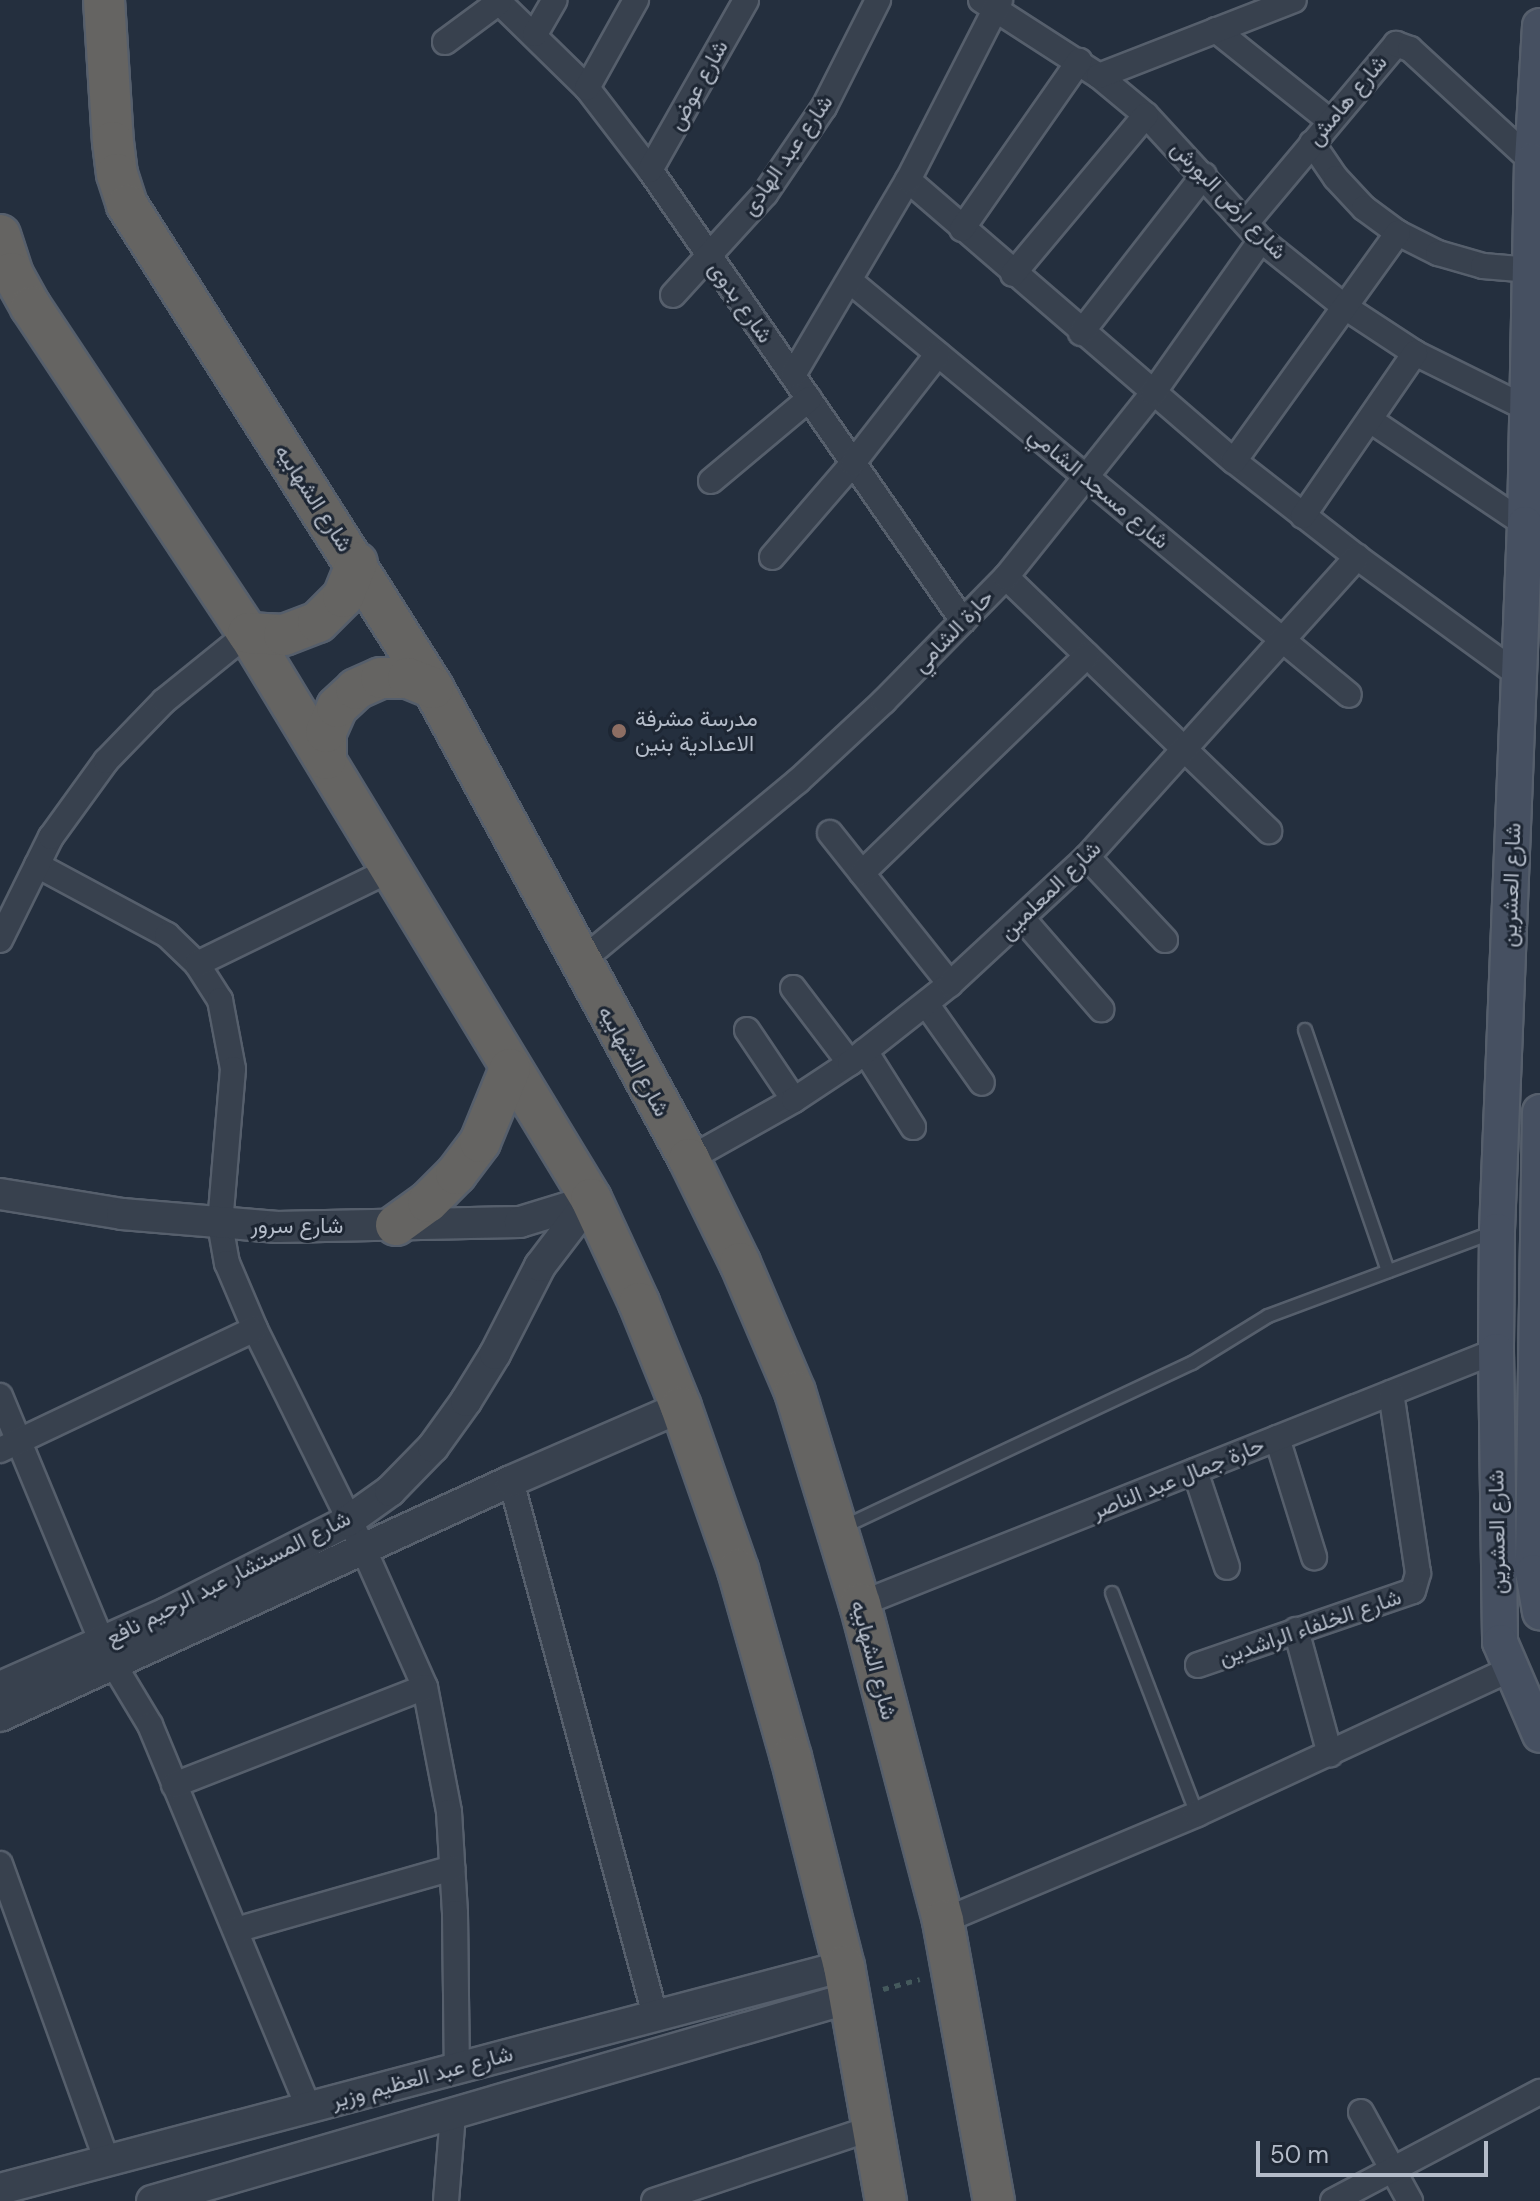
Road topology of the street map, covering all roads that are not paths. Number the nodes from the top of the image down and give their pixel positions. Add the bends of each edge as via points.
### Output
1 (104, 0) edge
2 (555, 0) edge
3 (636, 0) edge
4 (746, 0) edge
5 (878, 0) edge
6 (1294, 0) edge
7 (498, 1) edge
8 (993, 3) edge
9 (1540, 26) edge
10 (1216, 30) junction
11 (535, 34) junction
12 (445, 42) dead end
13 (1079, 61) junction
14 (1099, 76) junction
15 (587, 88) junction
16 (1146, 115) junction
17 (1330, 121) junction
18 (1312, 143) junction
19 (1532, 161) junction
20 (650, 170) junction
21 (1204, 175) junction
22 (908, 180) junction
23 (962, 229) junction
24 (1254, 232) junction
25 (1398, 233) junction
26 (0, 235) edge
27 (709, 258) junction
28 (1531, 270) junction
29 (1013, 274) junction
30 (850, 281) junction
31 (673, 295) dead end
32 (1345, 307) junction
33 (1081, 333) junction
34 (1535, 351) edge
35 (1415, 353) junction
36 (938, 354) junction
37 (793, 375) junction
38 (1153, 393) junction
39 (809, 399) junction
40 (1528, 409) junction
41 (1370, 420) junction
42 (1234, 461) junction
43 (853, 463) junction
44 (1087, 478) junction
45 (711, 481) dead end
46 (1303, 516) junction
47 (1525, 524) junction
48 (772, 557) dead end
49 (1357, 557) junction
50 (357, 563) junction
51 (1006, 577) junction
52 (963, 621) junction
53 (248, 633) junction
54 (1284, 641) junction
55 (1087, 656) junction
56 (1520, 676) junction
57 (433, 688) junction
58 (1349, 695) dead end
59 (1185, 750) junction
60 (326, 759) junction
61 (1269, 831) dead end
62 (830, 833) dead end
63 (1087, 857) junction
64 (37, 865) junction
65 (390, 870) junction
66 (862, 873) junction
67 (1022, 918) junction
68 (0, 940) edge
69 (1165, 940) dead end
70 (580, 962) junction
71 (197, 964) junction
72 (950, 984) junction
73 (793, 988) dead end
74 (927, 1005) junction
75 (1101, 1009) dead end
76 (747, 1030) dead end
77 (1305, 1030) dead end
78 (857, 1057) junction
79 (510, 1069) junction
80 (982, 1083) dead end
81 (794, 1100) junction
82 (1540, 1112) edge
83 (913, 1127) dead end
84 (689, 1159) junction
85 (0, 1194) edge
86 (591, 1199) junction
87 (220, 1224) junction
88 (396, 1225) junction
89 (1497, 1231) junction
90 (1539, 1250) edge
91 (1388, 1271) junction
92 (255, 1329) junction
93 (1496, 1351) junction
94 (1538, 1369) edge
95 (1391, 1393) junction
96 (0, 1396) edge
97 (681, 1407) junction
98 (1277, 1438) junction
99 (8, 1446) edge
100 (1195, 1471) junction
101 (1537, 1471) edge
102 (511, 1481) junction
103 (348, 1521) junction
104 (838, 1529) junction
105 (364, 1550) junction
106 (1314, 1557) dead end
107 (1227, 1567) dead end
108 (1112, 1593) dead end
109 (860, 1604) junction
110 (1540, 1612) edge
111 (1296, 1630) junction
112 (108, 1654) junction
113 (1198, 1665) dead end
114 (1509, 1670) junction
115 (0, 1687) edge
116 (425, 1687) junction
117 (0, 1716) edge
118 (1540, 1735) edge
119 (1330, 1754) junction
120 (174, 1785) junction
121 (1197, 1814) junction
122 (0, 1864) edge
123 (452, 1868) junction
124 (943, 1921) junction
125 (10, 1926) edge
126 (236, 1930) junction
127 (847, 1982) junction
128 (655, 2015) junction
129 (457, 2067) junction
130 (1540, 2092) edge
131 (308, 2106) junction
132 (1361, 2112) dead end
133 (453, 2114) junction
134 (875, 2127) junction
135 (107, 2161) junction
136 (1393, 2170) junction
137 (0, 2189) edge
138 (170, 2199) edge
139 (446, 2201) edge
140 (654, 2201) edge
141 (886, 2201) edge
142 (994, 2201) edge
143 (1333, 2201) edge
144 (1410, 2201) edge

1 - 50 highway, شارع الشهابيه via 113,142 127,205
2 - 11 street
3 - 15 street
4 - 20 street, شارع عوض
5 - 27 street, شارع عبد الهادى via 824,107 765,194
6 - 10 street
7 - 11 street, شارع بدوى
7 - 12 street
8 - 13 street, شارع ارض البورش
8 - 22 street
9 - 19 main road, شارع العشرين
10 - 14 street
10 - 17 street
11 - 15 street, شارع بدوى
13 - 14 street, شارع ارض البورش
13 - 23 street
14 - 16 street, شارع ارض البورش
15 - 20 street, شارع بدوى
16 - 21 street, شارع ارض البورش
16 - 29 street
17 - 18 street, شارع هامش
17 - 19 street, شارع هامش via 1388,51 1404,44
18 - 24 street, شارع هامش
18 - 25 street via 1364,208
19 - 28 main road, شارع العشرين
20 - 27 street, شارع بدوى
21 - 24 street, شارع ارض البورش
21 - 33 street
22 - 23 street
22 - 30 street
23 - 29 street
24 - 32 street, شارع ارض البورش
24 - 38 street, حارة الشامي
25 - 28 street via 1438,253 1483,266
25 - 32 street
26 - 53 highway via 12,273 31,307
27 - 31 street, شارع عبد الهادى
27 - 37 street, شارع بدوى
28 - 34 main road, شارع العشرين
29 - 33 street
30 - 36 street, شارع مسجد الشامي
30 - 37 street
32 - 35 street, شارع ارض البورش
32 - 42 street
33 - 38 street
34 - 40 main road, شارع العشرين
35 - 40 street, شارع ارض البورش
35 - 41 street
36 - 43 street
36 - 44 street, شارع مسجد الشامي
37 - 39 street, شارع بدوى
38 - 42 street
38 - 44 street, حارة الشامي
39 - 43 street, شارع بدوى
39 - 45 street
40 - 47 main road, شارع العشرين
41 - 46 street
41 - 47 street
42 - 46 street
43 - 48 street
43 - 52 street, شارع بدوى
44 - 51 street, حارة الشامي
44 - 54 street, شارع مسجد الشامي
46 - 49 street
47 - 56 main road, شارع العشرين
49 - 54 street, شارع المعلمين
49 - 56 street
50 - 53 highway via 343,597 318,622 284,635
50 - 57 highway, شارع الشهابيه
51 - 52 street, حارة الشامي
51 - 55 street
52 - 70 street, حارة الشامي via 798,781
53 - 60 highway
53 - 64 street via 164,701 106,761
54 - 58 street, شارع مسجد الشامي
54 - 59 street, شارع المعلمين
55 - 59 street
55 - 66 street
56 - 89 main road, شارع العشرين
57 - 60 highway via 408,678 381,678 356,689 337,707 326,732
57 - 70 highway, شارع الشهابيه
59 - 61 street
59 - 63 street, شارع المعلمين
60 - 65 highway
62 - 66 street
63 - 67 street, شارع المعلمين
63 - 69 street
64 - 68 street
64 - 71 street via 167,935
65 - 71 street
65 - 79 highway
66 - 72 street
67 - 72 street, شارع المعلمين
67 - 75 street
70 - 84 highway, شارع الشهابيه
71 - 87 street via 220,1000 233,1069
72 - 74 street, شارع المعلمين
73 - 78 street
74 - 78 street, شارع المعلمين
74 - 80 street
76 - 81 street
77 - 91 lane
78 - 81 street, شارع المعلمين
78 - 83 street
79 - 86 highway
79 - 88 highway via 480,1142 428,1202
81 - 84 street, شارع المعلمين
82 - 90 main road, شارع العشرين
84 - 104 highway, شارع الشهابيه via 795,1392
85 - 87 street, شارع سرور
86 - 88 street, شارع سرور via 520,1222
86 - 97 highway
86 - 103 street, شارع المستشار عبد الرحيم نافع via 540,1266 495,1354 433,1447 390,1491
87 - 88 street, شارع سرور
87 - 92 street via 227,1263
89 - 91 lane
89 - 93 main road, شارع العشرين
90 - 94 main road, شارع العشرين
91 - 104 lane via 1268,1316 1192,1363
92 - 99 street
92 - 103 street
93 - 95 street, حارة جمال عبد الناصر
93 - 114 main road, شارع العشرين via 1498,1612
94 - 101 main road, شارع العشرين
95 - 98 street, حارة جمال عبد الناصر
95 - 111 street, شارع الخلفاء الراشدين via 1417,1582 1405,1595
96 - 99 street
97 - 102 street, شارع المستشار عبد الرحيم نافع
97 - 127 highway via 738,1570
98 - 100 street, حارة جمال عبد الناصر
98 - 106 street
99 - 112 street
100 - 107 street
100 - 109 street, حارة جمال عبد الناصر
101 - 110 main road, شارع العشرين via 1533,1572
102 - 105 street, شارع المستشار عبد الرحيم نافع
102 - 128 street
103 - 105 street
103 - 112 street, شارع المستشار عبد الرحيم نافع
104 - 109 highway, شارع الشهابيه
105 - 112 street, شارع المستشار عبد الرحيم نافع
105 - 116 street
108 - 121 lane
109 - 124 highway, شارع الشهابيه
111 - 113 street, شارع الخلفاء الراشدين
111 - 119 street
112 - 115 street, شارع المستشار عبد الرحيم نافع
112 - 117 street, شارع المستشار عبد الرحيم نافع
112 - 120 street via 150,1725
114 - 118 main road, شارع العشرين
114 - 119 street
116 - 120 street
116 - 123 street via 449,1812
119 - 121 street
120 - 126 street
121 - 124 street
122 - 125 street
123 - 126 street
123 - 129 street
124 - 142 highway, شارع الشهابيه
125 - 135 street
126 - 131 street
127 - 128 street, شارع عبد العظيم وزير
127 - 133 street, شارع عبد العظيم وزير
127 - 134 highway
128 - 129 street, شارع عبد العظيم وزير
129 - 131 street, شارع عبد العظيم وزير
130 - 136 street
131 - 135 street, شارع عبد العظيم وزير
132 - 136 street
133 - 138 street, شارع عبد العظيم وزير
133 - 139 street
134 - 140 street
134 - 141 highway
135 - 137 street, شارع عبد العظيم وزير
136 - 143 street
136 - 144 street

